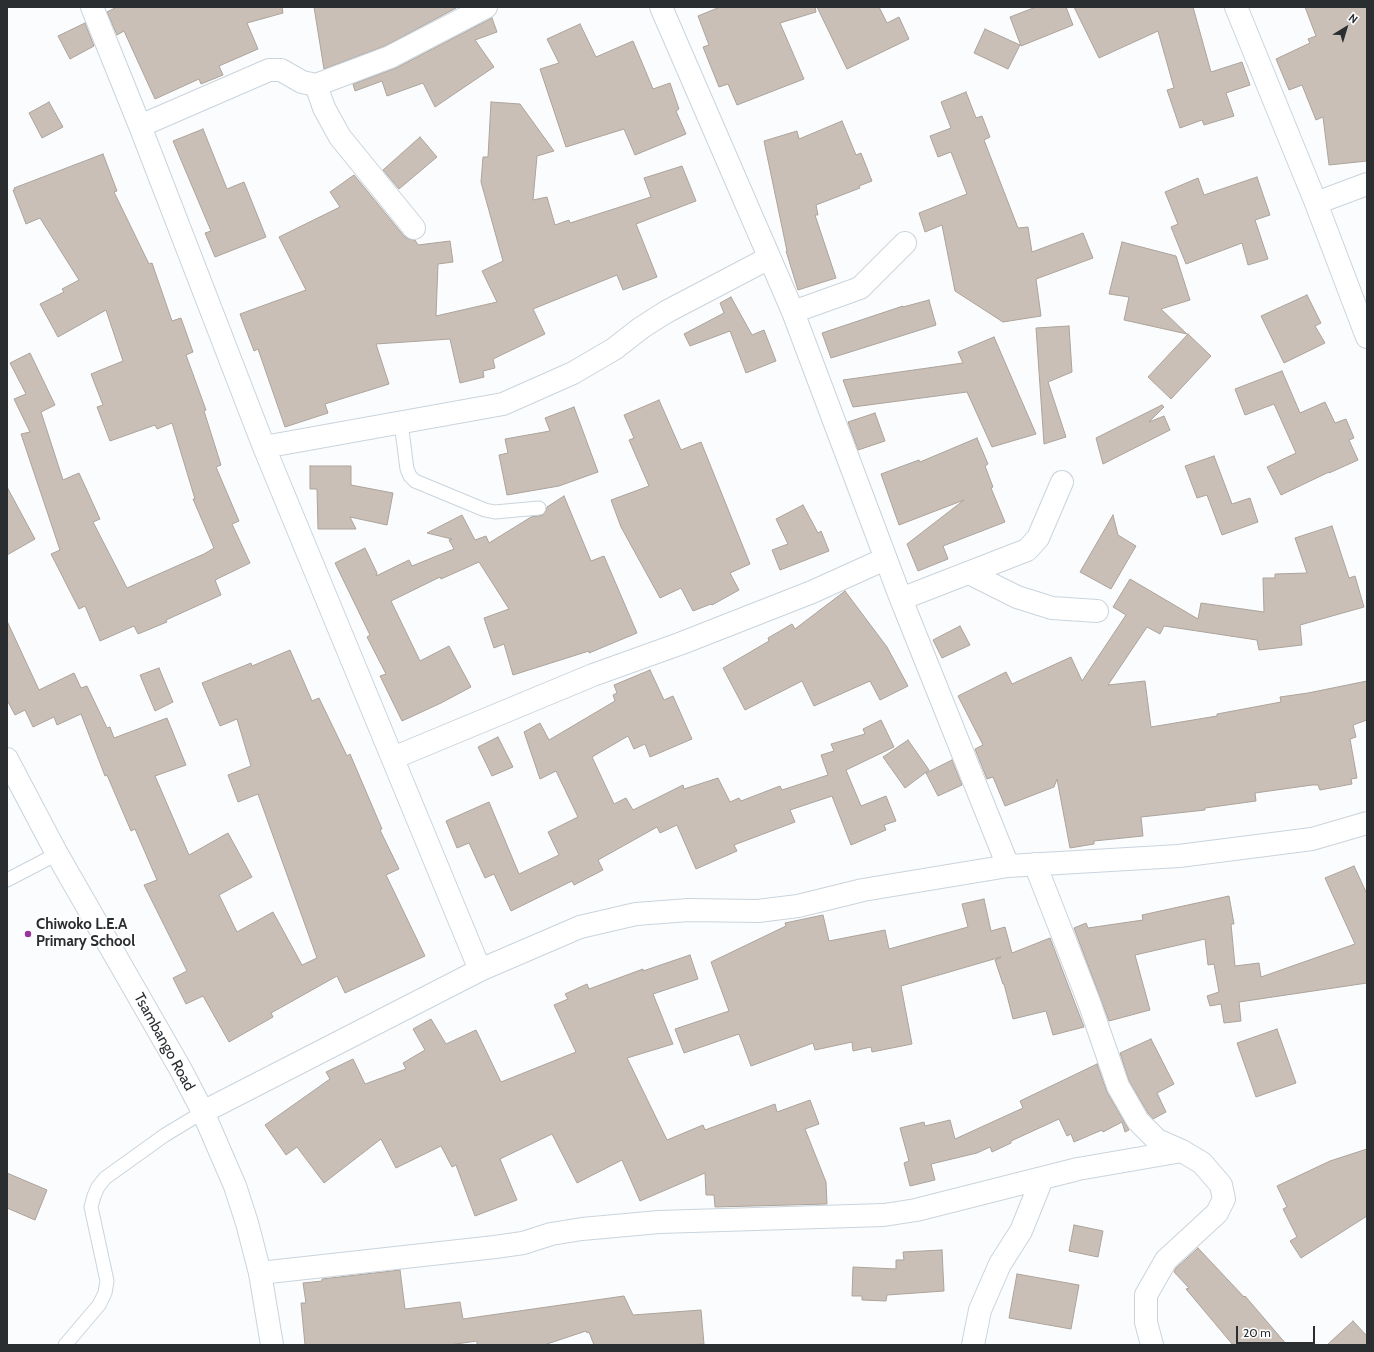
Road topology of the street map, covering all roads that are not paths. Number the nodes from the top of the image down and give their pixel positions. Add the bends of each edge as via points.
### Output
1 (92, 7) edge
2 (486, 7) edge
3 (661, 7) edge
4 (1236, 7) edge
5 (316, 85) junction
6 (140, 126) junction
7 (1367, 184) edge
8 (1316, 203) junction
9 (414, 228) dead end
10 (905, 242) dead end
11 (769, 258) junction
12 (793, 312) junction
13 (1367, 337) edge
14 (401, 423) junction
15 (264, 447) junction
16 (1062, 482) dead end
17 (540, 508) dead end
18 (885, 559) junction
19 (969, 573) junction
20 (901, 599) junction
21 (1097, 611) dead end
22 (393, 758) junction
23 (7, 759) edge
24 (1367, 823) edge
25 (57, 854) junction
26 (1035, 864) junction
27 (1008, 866) junction
28 (7, 880) edge
29 (480, 970) junction
30 (203, 1112) junction
31 (1182, 1151) junction
32 (1042, 1179) junction
33 (260, 1273) junction
34 (65, 1345) edge
35 (272, 1345) edge
36 (973, 1345) edge
37 (1152, 1345) edge

1 - 6 street
2 - 5 street via 390,57
3 - 11 street
4 - 8 street
5 - 6 street via 302,82 281,70 269,70
5 - 9 street via 324,108 340,137
6 - 15 street
7 - 8 street
8 - 13 street
10 - 12 street via 860,288
11 - 12 street
11 - 14 street via 666,312 614,349 573,373 503,404
12 - 18 street
14 - 15 street
14 - 17 lane via 407,469 415,481 490,511
15 - 22 street
16 - 19 street via 1038,538 1027,550
18 - 20 street
18 - 22 street via 812,592 593,675
19 - 20 street
19 - 21 street via 1017,597 1052,608
20 - 27 street
22 - 29 street
23 - 25 street, Tsambango Road
24 - 26 street via 1312,839 1179,856
25 - 28 lane
25 - 30 street, Tsambango Road
26 - 27 street
26 - 31 street via 1090,1002 1118,1086 1138,1121 1157,1140
27 - 29 street via 863,890 758,911 689,910 636,914 580,927
29 - 30 street
30 - 33 street, Tsambango Road via 235,1186
30 - 34 lane via 165,1135 105,1178 98,1187 91,1208 106,1282 105,1293 99,1305
31 - 32 street
31 - 37 street via 1202,1164 1221,1185 1224,1199 1218,1213 1166,1260 1146,1295 1146,1322
32 - 33 street via 916,1210 884,1215 659,1222 590,1228 551,1234 495,1248
32 - 36 street via 1021,1231 1000,1264 980,1310
33 - 35 street, Tsambango Road

